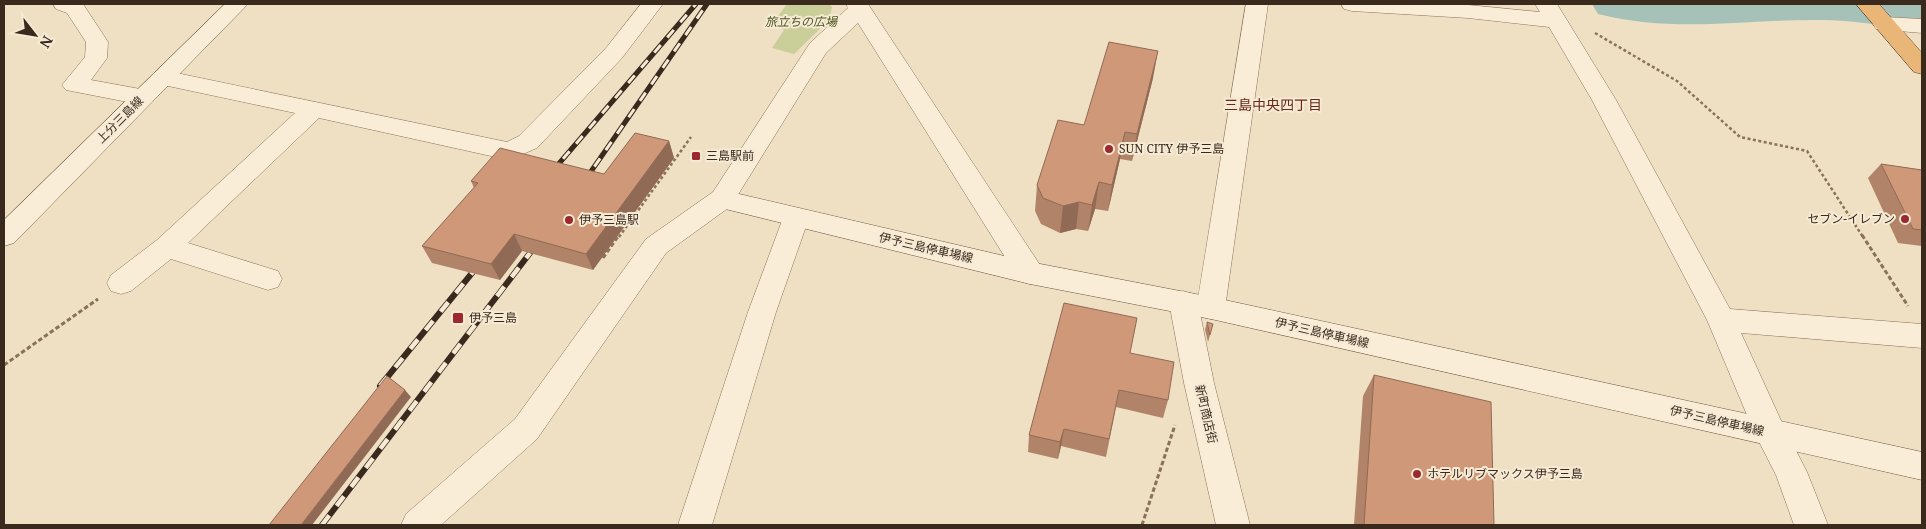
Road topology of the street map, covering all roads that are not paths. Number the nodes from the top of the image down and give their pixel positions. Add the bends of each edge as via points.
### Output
1 (64, 4) edge
2 (238, 4) edge
3 (652, 4) edge
4 (1258, 4) edge
5 (1352, 4) edge
6 (1867, 4) edge
7 (859, 6) edge
8 (1551, 12) edge
9 (1884, 24) junction
10 (1922, 26) edge
11 (1922, 68) edge
12 (162, 78) junction
13 (143, 97) junction
14 (314, 109) junction
15 (722, 199) junction
16 (796, 218) junction
17 (4, 236) edge
18 (167, 247) junction
19 (1030, 273) junction
20 (268, 279) dead end
21 (121, 283) road end
22 (1197, 305) junction
23 (1722, 320) junction
24 (1917, 324) edge
25 (1771, 434) junction
26 (1922, 466) edge
27 (418, 525) edge
28 (695, 525) edge
29 (1233, 525) edge
30 (1811, 525) edge

1 - 13 street via 76,8 97,42 96,58 74,85
2 - 12 street, 上分三島線
3 - 14 street via 614,53 528,142 509,151
4 - 22 street, 新町商店街
5 - 8 street
6 - 9 highway
7 - 15 street via 818,48
7 - 19 street
8 - 23 street via 1604,100
9 - 10 street
9 - 11 highway
12 - 13 street, 上分三島線
12 - 14 street
13 - 17 street, 上分三島線
14 - 18 street
15 - 16 street, 伊予三島停車場線
15 - 27 street via 656,246 526,429
16 - 19 street, 伊予三島停車場線
16 - 28 street via 762,312
18 - 20 street
18 - 21 street
19 - 22 street, 伊予三島停車場線
22 - 25 street, 伊予三島停車場線
22 - 29 street, 新町商店街 via 1199,383
23 - 24 street
23 - 25 street
25 - 26 street, 伊予三島停車場線
25 - 30 street via 1791,472

